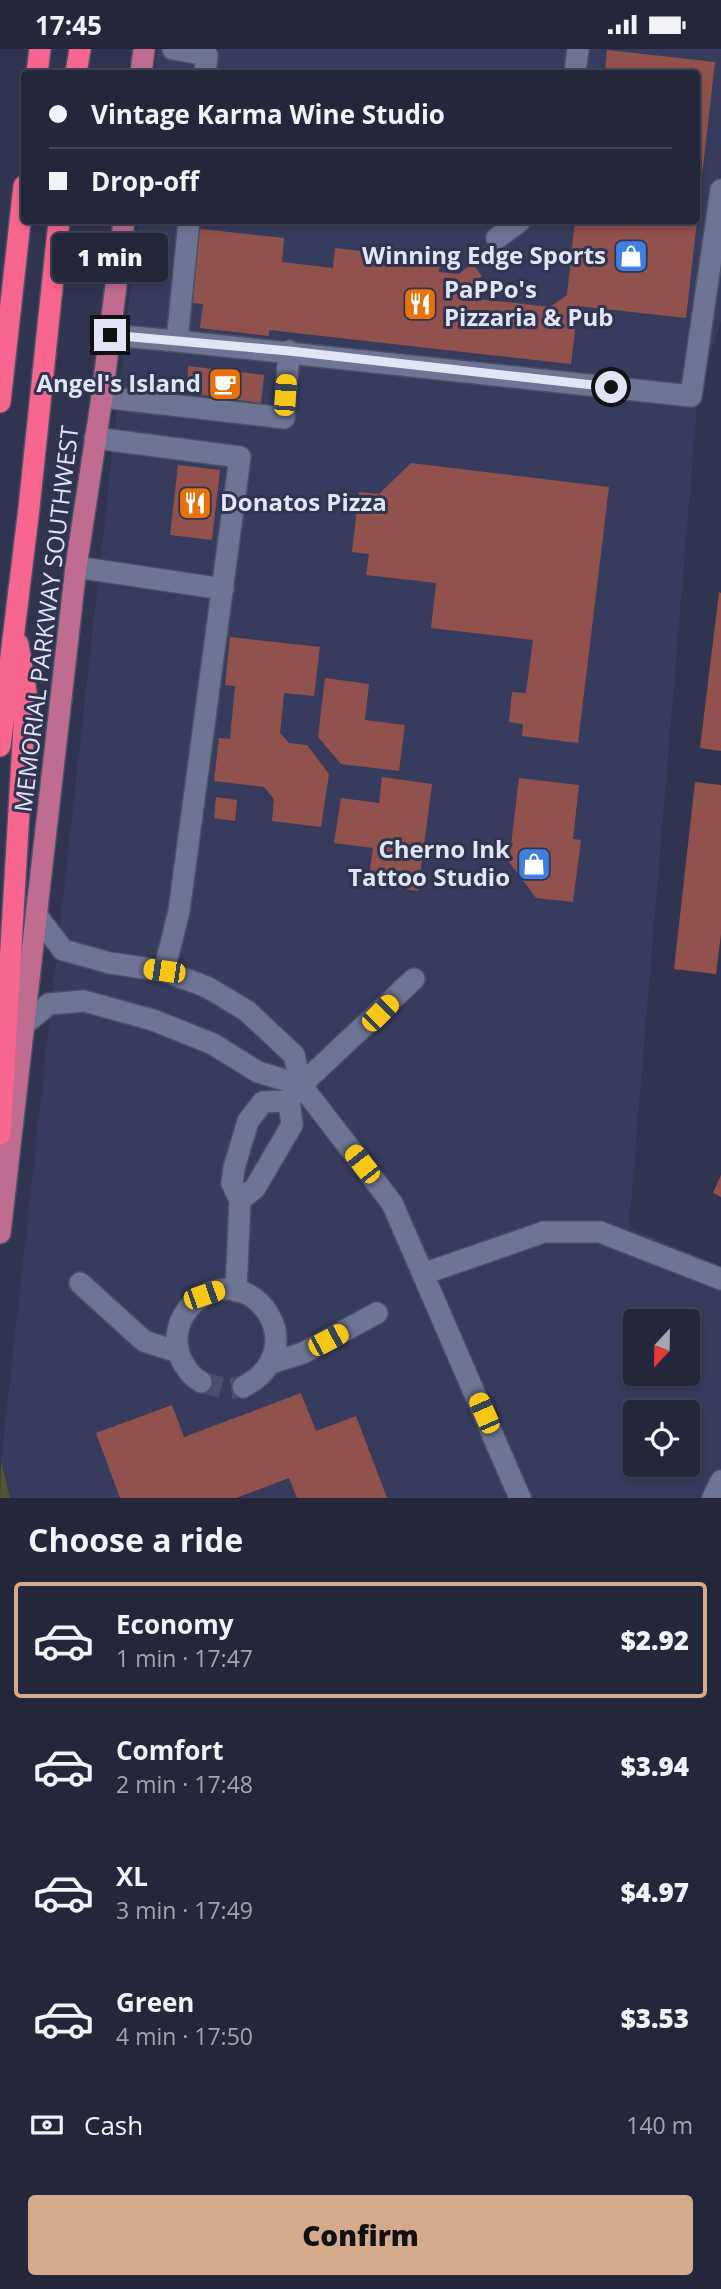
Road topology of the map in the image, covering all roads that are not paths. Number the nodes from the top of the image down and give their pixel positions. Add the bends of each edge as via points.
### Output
1 (40, 49) edge
2 (80, 49) edge
3 (144, 49) edge
4 (173, 49) edge
5 (578, 49) edge
6 (206, 59) edge
7 (37, 70) edge
8 (76, 70) edge
9 (141, 70) edge
10 (575, 70) edge
11 (721, 190) edge
12 (21, 213) edge
13 (59, 224) edge
14 (124, 224) edge
15 (189, 224) edge
16 (516, 224) edge
17 (497, 238) dead end
18 (110, 335) junction
19 (177, 341) junction
20 (289, 351) junction
21 (102, 397) junction
22 (0, 402) edge
23 (96, 438) junction
24 (76, 567) junction
25 (223, 589) junction
26 (14, 621) junction
27 (0, 746) edge
28 (37, 916) junction
29 (164, 971) junction
30 (414, 979) dead end
31 (26, 1023) junction
32 (295, 1093) junction
33 (0, 1134) edge
34 (240, 1199) junction
35 (0, 1233) edge
36 (423, 1274) junction
37 (721, 1279) edge
38 (80, 1283) dead end
39 (236, 1291) junction
40 (377, 1313) dead end
41 (178, 1352) junction
42 (271, 1363) junction
43 (201, 1382) tunnel mouth
44 (243, 1387) tunnel mouth
45 (721, 1481) edge
46 (520, 1498) edge
47 (713, 1498) edge

1 - 7 highway
2 - 8 highway
3 - 9 main road
4 - 6 street
5 - 10 street
11 - 20 street via 691,396
12 - 22 highway
13 - 26 highway, MEMORIAL PARKWAY SOUTHWEST
14 - 18 main road, MEMORIAL PARKWAY SOUTHWEST
15 - 19 street
16 - 17 street
18 - 19 street
18 - 21 main road, MEMORIAL PARKWAY SOUTHWEST
19 - 20 street
20 - 21 street via 284,418
21 - 23 main road, MEMORIAL PARKWAY SOUTHWEST
23 - 24 main road, MEMORIAL PARKWAY SOUTHWEST
23 - 25 street via 240,457
24 - 25 street
24 - 28 main road, MEMORIAL PARKWAY SOUTHWEST
25 - 29 street via 179,911
26 - 27 highway, MEMORIAL PARKWAY SOUTHWEST
26 - 33 highway via 26,692
28 - 29 street via 63,950
28 - 31 main road, MEMORIAL PARKWAY SOUTHWEST
29 - 32 street via 207,987 247,1011 294,1055
30 - 32 street
31 - 32 street via 50,1004 84,1001 214,1044
31 - 35 main road, MEMORIAL PARKWAY SOUTHWEST
32 - 34 street via 292,1125 255,1188
32 - 34 street via 263,1101 248,1121 232,1183
32 - 36 street via 393,1203
34 - 39 street
36 - 37 street via 544,1232 565,1230 600,1232
36 - 46 street
38 - 41 street via 144,1341
39 - 41 street via 219,1290 190,1305 181,1319
39 - 42 street via 264,1306 273,1320 277,1336
40 - 42 street via 303,1353
41 - 43 street via 185,1367
42 - 44 street
45 - 47 street

